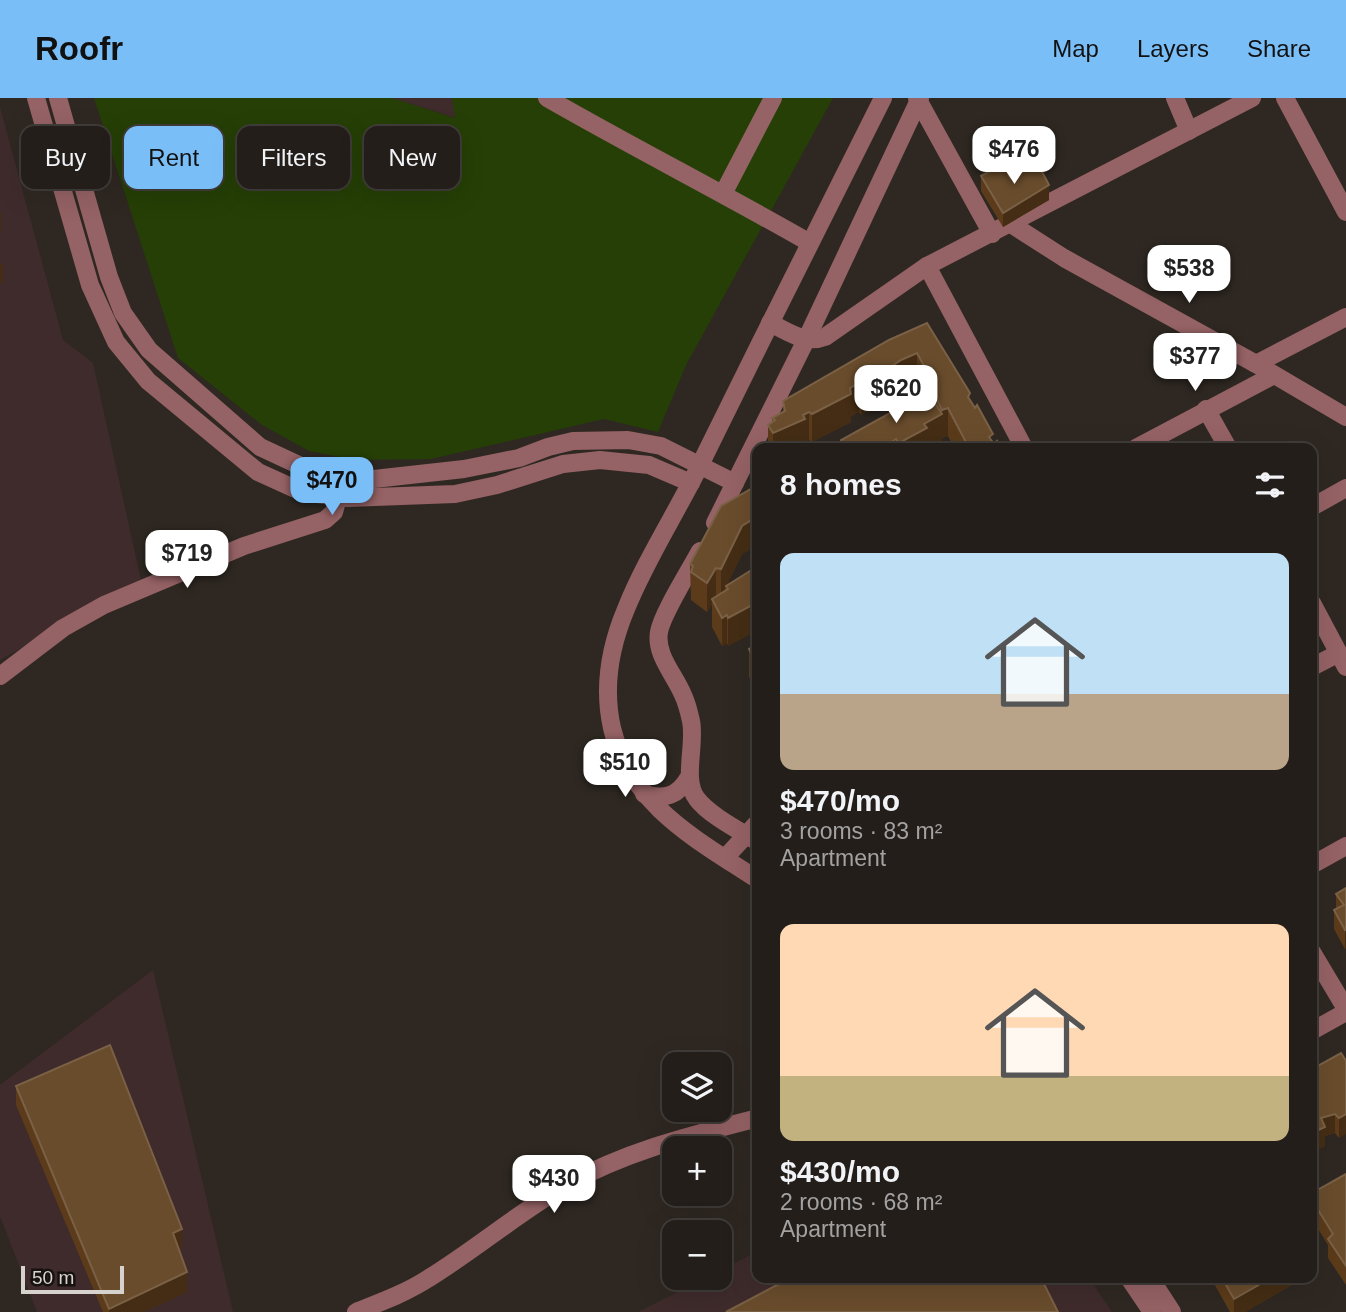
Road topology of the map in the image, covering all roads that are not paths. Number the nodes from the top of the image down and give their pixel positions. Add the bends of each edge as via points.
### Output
1 (36, 98) edge
2 (58, 98) edge
3 (547, 98) edge
4 (883, 98) edge
5 (1175, 98) edge
6 (1252, 98) edge
7 (1285, 98) edge
8 (919, 99) edge
9 (765, 101) edge
10 (1189, 131) junction
11 (723, 194) junction
12 (1346, 212) edge
13 (1012, 224) junction
14 (992, 234) junction
15 (810, 243) junction
16 (927, 266) junction
17 (109, 278) junction
18 (90, 285) junction
19 (1346, 317) edge
20 (770, 323) junction
21 (806, 340) junction
22 (1256, 365) junction
23 (1274, 375) junction
24 (1206, 409) junction
25 (1346, 417) edge
26 (755, 443) edge
27 (1021, 443) edge
28 (1145, 443) edge
29 (1225, 443) edge
30 (752, 449) edge
31 (701, 464) junction
32 (691, 483) junction
33 (735, 483) junction
34 (1346, 488) edge
35 (338, 498) junction
36 (746, 501) edge
37 (725, 502) junction
38 (1317, 504) edge
39 (1317, 612) edge
40 (1342, 660) edge
41 (1317, 666) edge
42 (0, 676) edge
43 (689, 777) junction
44 (644, 794) junction
45 (752, 831) edge
46 (752, 834) edge
47 (1346, 846) edge
48 (725, 858) junction
49 (1317, 862) edge
50 (752, 876) edge
51 (1317, 961) edge
52 (1346, 1010) edge
53 (1317, 1028) edge
54 (752, 1120) edge
55 (1132, 1283) edge
56 (1153, 1283) edge
57 (1148, 1309) edge
58 (356, 1312) edge
59 (1172, 1312) edge

1 - 18 street
2 - 17 street
3 - 11 street
4 - 15 street
5 - 10 street
6 - 10 street
7 - 12 street
8 - 14 street
8 - 21 street
9 - 11 street
10 - 13 street
11 - 15 street
13 - 14 street
13 - 22 street
14 - 16 street
15 - 20 street
16 - 21 street via 834,331
16 - 27 street
17 - 18 street
17 - 31 street via 122,313 149,350 260,447 305,468 356,478 391,478 474,468 592,439 661,446
18 - 35 street via 116,342 163,394 258,472 295,490
19 - 22 street
20 - 21 street
20 - 31 street
21 - 26 street
22 - 23 street
23 - 24 street
23 - 25 street
24 - 28 street
24 - 29 street
30 - 33 street
31 - 32 street
31 - 33 street
32 - 35 street via 649,465 600,460 563,464 455,494
32 - 44 street via 626,609 608,670 612,728
33 - 37 street
34 - 38 street
35 - 42 street via 334,512 325,520 244,546 104,605 63,628
36 - 37 street
37 - 43 street via 659,629 659,650 684,697 691,723
39 - 40 street
40 - 41 street
43 - 44 street via 682,789 670,796
43 - 45 street via 696,798
44 - 48 street via 670,822
46 - 48 street
47 - 49 street
48 - 50 street
51 - 52 street
52 - 53 street
54 - 58 street via 657,1145 596,1169 429,1278
55 - 57 street
56 - 59 street

